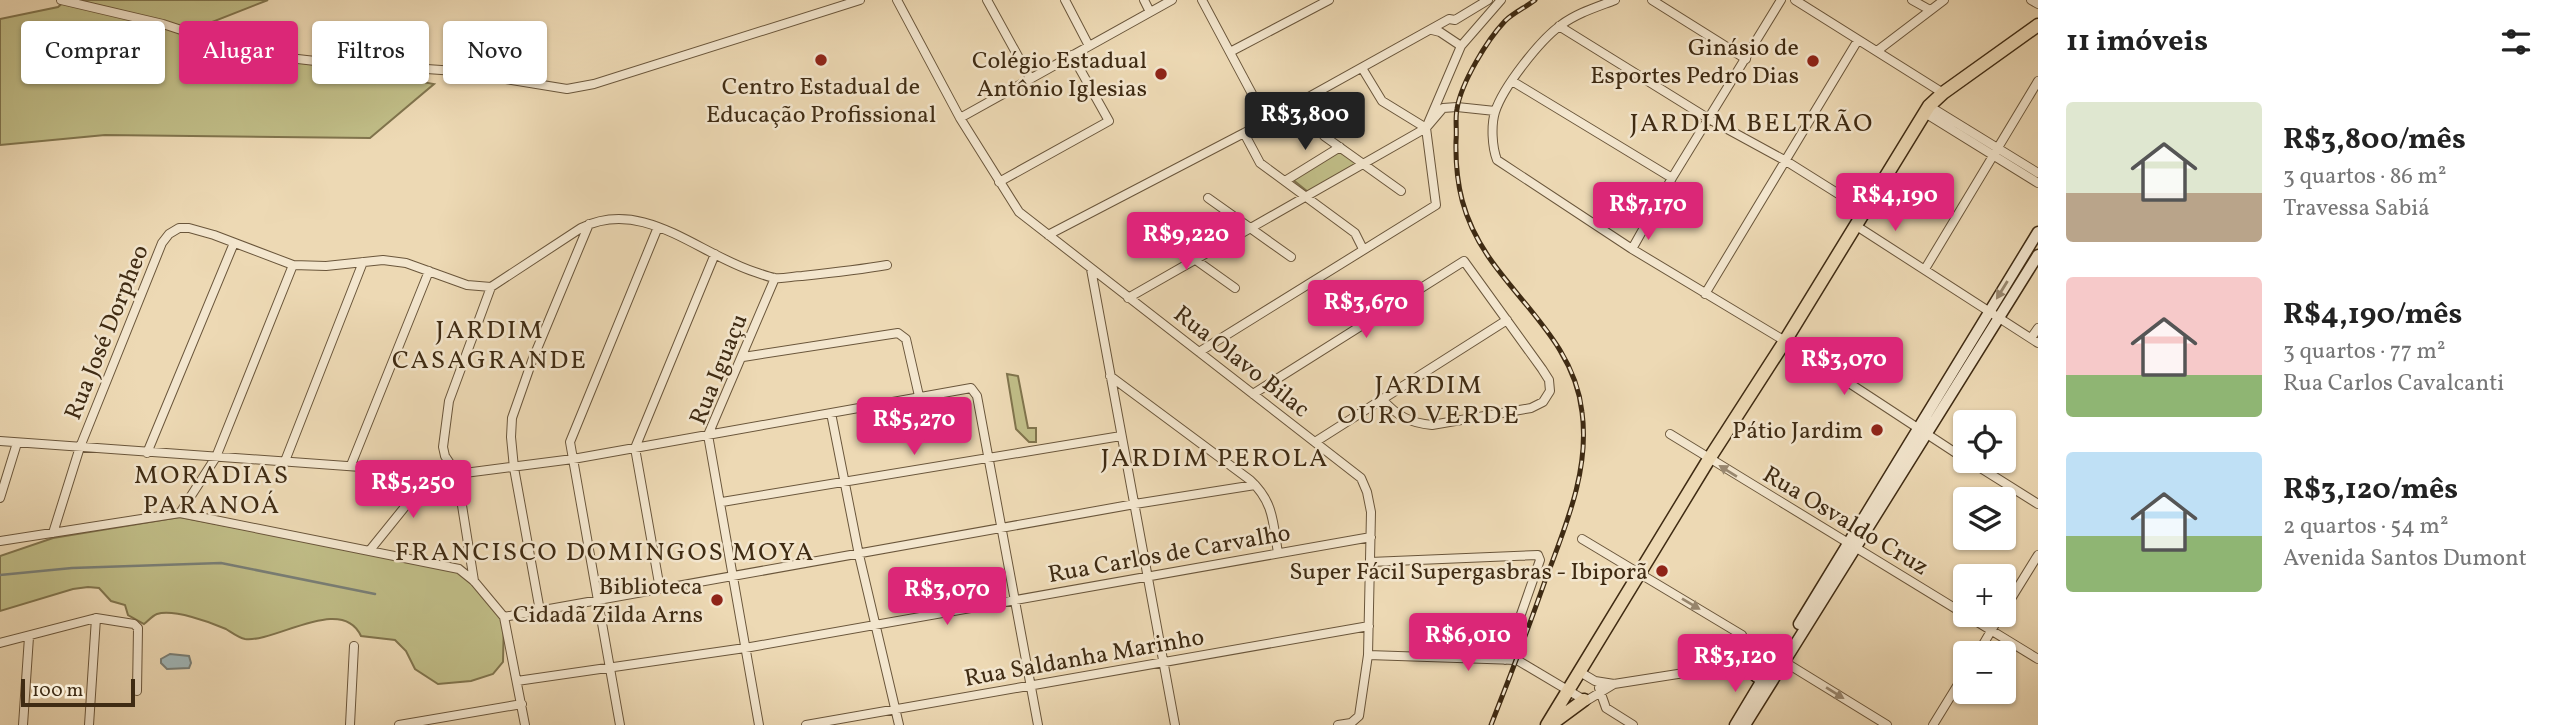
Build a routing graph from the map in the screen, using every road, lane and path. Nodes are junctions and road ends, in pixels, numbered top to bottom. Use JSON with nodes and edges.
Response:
{"nodes":[{"id":1,"x":61,"y":0,"type":"edge"},
{"id":2,"x":860,"y":0,"type":"edge"},
{"id":3,"x":897,"y":0,"type":"edge"},
{"id":4,"x":987,"y":0,"type":"edge"},
{"id":5,"x":1065,"y":0,"type":"edge"},
{"id":6,"x":1144,"y":0,"type":"edge"},
{"id":7,"x":1172,"y":0,"type":"edge"},
{"id":8,"x":1202,"y":0,"type":"edge"},
{"id":9,"x":1329,"y":0,"type":"edge"},
{"id":10,"x":1488,"y":0,"type":"edge"},
{"id":11,"x":1501,"y":0,"type":"edge"},
{"id":12,"x":1615,"y":0,"type":"edge"},
{"id":13,"x":1652,"y":0,"type":"edge"},
{"id":14,"x":1781,"y":0,"type":"edge"},
{"id":15,"x":1795,"y":0,"type":"edge"},
{"id":16,"x":1912,"y":0,"type":"edge"},
{"id":17,"x":1944,"y":0,"type":"edge"},
{"id":18,"x":2031,"y":0,"type":"edge"},
{"id":19,"x":2038,"y":4,"type":"edge"},
{"id":20,"x":1930,"y":10,"type":"junction"},
{"id":21,"x":1150,"y":12,"type":"junction"},
{"id":22,"x":1463,"y":16,"type":"junction"},
{"id":23,"x":1449,"y":19,"type":"junction"},
{"id":24,"x":2038,"y":25,"type":"edge"},
{"id":25,"x":1559,"y":26,"type":"junction"},
{"id":26,"x":1475,"y":28,"type":"junction"},
{"id":27,"x":1432,"y":30,"type":"junction"},
{"id":28,"x":1449,"y":37,"type":"junction"},
{"id":29,"x":1858,"y":40,"type":"junction"},
{"id":30,"x":1089,"y":46,"type":"junction"},
{"id":31,"x":1461,"y":46,"type":"junction"},
{"id":32,"x":1877,"y":51,"type":"junction"},
{"id":33,"x":1230,"y":52,"type":"junction"},
{"id":34,"x":1072,"y":55,"type":"junction"},
{"id":35,"x":1746,"y":59,"type":"junction"},
{"id":36,"x":1362,"y":68,"type":"junction"},
{"id":37,"x":1030,"y":78,"type":"junction"},
{"id":38,"x":1512,"y":81,"type":"junction"},
{"id":39,"x":2038,"y":82,"type":"edge"},
{"id":40,"x":1440,"y":93,"type":"junction"},
{"id":41,"x":1943,"y":93,"type":"junction"},
{"id":42,"x":1443,"y":108,"type":"junction"},
{"id":43,"x":1927,"y":109,"type":"junction"},
{"id":44,"x":1495,"y":111,"type":"junction"},
{"id":45,"x":960,"y":118,"type":"junction"},
{"id":46,"x":1266,"y":120,"type":"junction"},
{"id":47,"x":1709,"y":120,"type":"junction"},
{"id":48,"x":1426,"y":128,"type":"junction"},
{"id":49,"x":1244,"y":132,"type":"junction"},
{"id":50,"x":1324,"y":136,"type":"dead end"},
{"id":51,"x":1340,"y":147,"type":"junction"},
{"id":52,"x":1996,"y":152,"type":"junction"},
{"id":53,"x":1786,"y":161,"type":"junction"},
{"id":54,"x":1363,"y":163,"type":"junction"},
{"id":55,"x":2038,"y":173,"type":"edge"},
{"id":56,"x":1672,"y":178,"type":"junction"},
{"id":57,"x":1285,"y":181,"type":"junction"},
{"id":58,"x":999,"y":182,"type":"junction"},
{"id":59,"x":2038,"y":183,"type":"edge"},
{"id":60,"x":1401,"y":191,"type":"dead end"},
{"id":61,"x":1305,"y":195,"type":"junction"},
{"id":62,"x":1208,"y":198,"type":"dead end"},
{"id":63,"x":1864,"y":210,"type":"junction"},
{"id":64,"x":589,"y":224,"type":"junction"},
{"id":65,"x":1855,"y":225,"type":"junction"},
{"id":66,"x":658,"y":227,"type":"junction"},
{"id":67,"x":1251,"y":228,"type":"junction"},
{"id":68,"x":1155,"y":231,"type":"dead end"},
{"id":69,"x":2038,"y":232,"type":"edge"},
{"id":70,"x":1048,"y":235,"type":"junction"},
{"id":71,"x":234,"y":243,"type":"junction"},
{"id":72,"x":1363,"y":249,"type":"junction"},
{"id":73,"x":1632,"y":249,"type":"junction"},
{"id":74,"x":2027,"y":250,"type":"junction"},
{"id":75,"x":715,"y":254,"type":"junction"},
{"id":76,"x":2038,"y":256,"type":"edge"},
{"id":77,"x":1291,"y":257,"type":"dead end"},
{"id":78,"x":1195,"y":261,"type":"junction"},
{"id":79,"x":363,"y":262,"type":"junction"},
{"id":80,"x":293,"y":265,"type":"junction"},
{"id":81,"x":887,"y":265,"type":"dead end"},
{"id":82,"x":1091,"y":269,"type":"junction"},
{"id":83,"x":1926,"y":269,"type":"junction"},
{"id":84,"x":429,"y":271,"type":"junction"},
{"id":85,"x":775,"y":278,"type":"junction"},
{"id":86,"x":491,"y":287,"type":"junction"},
{"id":87,"x":1235,"y":288,"type":"dead end"},
{"id":88,"x":1705,"y":294,"type":"junction"},
{"id":89,"x":1128,"y":298,"type":"junction"},
{"id":90,"x":1989,"y":310,"type":"junction"},
{"id":91,"x":2001,"y":316,"type":"junction"},
{"id":92,"x":1507,"y":320,"type":"junction"},
{"id":93,"x":2038,"y":328,"type":"edge"},
{"id":94,"x":2035,"y":340,"type":"edge"},
{"id":95,"x":1785,"y":341,"type":"junction"},
{"id":96,"x":1199,"y":352,"type":"junction"},
{"id":97,"x":743,"y":357,"type":"junction"},
{"id":98,"x":1960,"y":370,"type":"junction"},
{"id":99,"x":1110,"y":376,"type":"junction"},
{"id":100,"x":1253,"y":394,"type":"junction"},
{"id":101,"x":919,"y":396,"type":"junction"},
{"id":102,"x":1382,"y":399,"type":"junction"},
{"id":103,"x":831,"y":413,"type":"junction"},
{"id":104,"x":1923,"y":432,"type":"junction"},
{"id":105,"x":1670,"y":434,"type":"dead end"},
{"id":106,"x":709,"y":435,"type":"junction"},
{"id":107,"x":1121,"y":436,"type":"junction"},
{"id":108,"x":0,"y":441,"type":"edge"},
{"id":109,"x":1315,"y":442,"type":"junction"},
{"id":110,"x":17,"y":443,"type":"junction"},
{"id":111,"x":80,"y":447,"type":"junction"},
{"id":112,"x":635,"y":447,"type":"junction"},
{"id":113,"x":1953,"y":450,"type":"edge"},
{"id":114,"x":147,"y":453,"type":"junction"},
{"id":115,"x":216,"y":457,"type":"junction"},
{"id":116,"x":573,"y":459,"type":"junction"},
{"id":117,"x":988,"y":459,"type":"junction"},
{"id":118,"x":1709,"y":459,"type":"junction"},
{"id":119,"x":285,"y":461,"type":"junction"},
{"id":120,"x":351,"y":465,"type":"junction"},
{"id":121,"x":514,"y":468,"type":"junction"},
{"id":122,"x":433,"y":472,"type":"junction"},
{"id":123,"x":1989,"y":473,"type":"edge"},
{"id":124,"x":457,"y":474,"type":"junction"},
{"id":125,"x":845,"y":483,"type":"junction"},
{"id":126,"x":1255,"y":485,"type":"junction"},
{"id":127,"x":0,"y":498,"type":"edge"},
{"id":128,"x":722,"y":502,"type":"junction"},
{"id":129,"x":1135,"y":504,"type":"junction"},
{"id":130,"x":2038,"y":504,"type":"edge"},
{"id":131,"x":180,"y":513,"type":"junction"},
{"id":132,"x":1002,"y":528,"type":"junction"},
{"id":133,"x":53,"y":533,"type":"junction"},
{"id":134,"x":1371,"y":537,"type":"junction"},
{"id":135,"x":1583,"y":539,"type":"dead end"},
{"id":136,"x":0,"y":541,"type":"edge"},
{"id":137,"x":1852,"y":546,"type":"junction"},
{"id":138,"x":370,"y":550,"type":"junction"},
{"id":139,"x":1278,"y":554,"type":"junction"},
{"id":140,"x":859,"y":555,"type":"junction"},
{"id":141,"x":2038,"y":555,"type":"edge"},
{"id":142,"x":1370,"y":562,"type":"junction"},
{"id":143,"x":1640,"y":573,"type":"junction"},
{"id":144,"x":733,"y":575,"type":"junction"},
{"id":145,"x":1148,"y":577,"type":"junction"},
{"id":146,"x":474,"y":581,"type":"junction"},
{"id":147,"x":660,"y":589,"type":"junction"},
{"id":148,"x":2016,"y":591,"type":"edge"},
{"id":149,"x":1016,"y":600,"type":"junction"},
{"id":150,"x":598,"y":601,"type":"junction"},
{"id":151,"x":540,"y":611,"type":"junction"},
{"id":152,"x":505,"y":617,"type":"junction"},
{"id":153,"x":96,"y":618,"type":"junction"},
{"id":154,"x":875,"y":625,"type":"junction"},
{"id":155,"x":1368,"y":626,"type":"junction"},
{"id":156,"x":1994,"y":627,"type":"edge"},
{"id":157,"x":1992,"y":631,"type":"junction"},
{"id":158,"x":29,"y":637,"type":"junction"},
{"id":159,"x":1986,"y":641,"type":"edge"},
{"id":160,"x":0,"y":643,"type":"edge"},
{"id":161,"x":354,"y":646,"type":"dead end"},
{"id":162,"x":746,"y":648,"type":"junction"},
{"id":163,"x":1368,"y":655,"type":"junction"},
{"id":164,"x":1781,"y":657,"type":"junction"},
{"id":165,"x":1749,"y":659,"type":"junction"},
{"id":166,"x":2038,"y":659,"type":"edge"},
{"id":167,"x":1505,"y":660,"type":"junction"},
{"id":168,"x":1163,"y":662,"type":"junction"},
{"id":169,"x":610,"y":668,"type":"junction"},
{"id":170,"x":1580,"y":672,"type":"junction"},
{"id":171,"x":1767,"y":680,"type":"junction"},
{"id":172,"x":517,"y":681,"type":"junction"},
{"id":173,"x":1595,"y":681,"type":"junction"},
{"id":174,"x":1614,"y":684,"type":"junction"},
{"id":175,"x":1031,"y":686,"type":"junction"},
{"id":176,"x":1568,"y":690,"type":"junction"},
{"id":177,"x":137,"y":691,"type":"dead end"},
{"id":178,"x":1599,"y":692,"type":"junction"},
{"id":179,"x":1953,"y":692,"type":"edge"},
{"id":180,"x":1584,"y":700,"type":"junction"},
{"id":181,"x":522,"y":704,"type":"junction"},
{"id":182,"x":896,"y":710,"type":"junction"},
{"id":183,"x":23,"y":725,"type":"edge"},
{"id":184,"x":89,"y":725,"type":"edge"},
{"id":185,"x":350,"y":725,"type":"edge"},
{"id":186,"x":398,"y":725,"type":"edge"},
{"id":187,"x":525,"y":725,"type":"edge"},
{"id":188,"x":620,"y":725,"type":"edge"},
{"id":189,"x":759,"y":725,"type":"edge"},
{"id":190,"x":806,"y":725,"type":"edge"},
{"id":191,"x":899,"y":725,"type":"edge"},
{"id":192,"x":1038,"y":725,"type":"edge"},
{"id":193,"x":1175,"y":725,"type":"edge"},
{"id":194,"x":1338,"y":725,"type":"edge"},
{"id":195,"x":1548,"y":725,"type":"edge"},
{"id":196,"x":1633,"y":725,"type":"edge"},
{"id":197,"x":1735,"y":725,"type":"edge"},
{"id":198,"x":1745,"y":725,"type":"edge"},
{"id":199,"x":1887,"y":725,"type":"edge"},
{"id":200,"x":1933,"y":725,"type":"edge"}],
"edges":[{"from":1,"to":2,"type":"street"},
{"from":3,"to":45,"type":"street","name":"Rua Olavo Bilac"},
{"from":4,"to":37,"type":"street"},
{"from":5,"to":30,"type":"street"},
{"from":6,"to":21,"type":"street"},
{"from":7,"to":21,"type":"street"},
{"from":8,"to":33,"type":"street"},
{"from":9,"to":33,"type":"street"},
{"from":10,"to":22,"type":"street"},
{"from":11,"to":26,"type":"street"},
{"from":12,"to":25,"type":"street"},
{"from":13,"to":35,"type":"street"},
{"from":14,"to":35,"type":"street"},
{"from":15,"to":29,"type":"street"},
{"from":16,"to":20,"type":"street"},
{"from":17,"to":20,"type":"street"},
{"from":18,"to":19,"type":"street"},
{"from":20,"to":32,"type":"street"},
{"from":21,"to":30,"type":"street"},
{"from":22,"to":23,"type":"street"},
{"from":22,"to":26,"type":"street"},
{"from":23,"to":27,"type":"street"},
{"from":23,"to":28,"type":"street"},
{"from":24,"to":41,"type":"main road"},
{"from":25,"to":38,"type":"street"},
{"from":25,"to":47,"type":"street"},
{"from":26,"to":31,"type":"street"},
{"from":27,"to":28,"type":"street"},
{"from":27,"to":36,"type":"street"},
{"from":28,"to":31,"type":"street"},
{"from":29,"to":32,"type":"street"},
{"from":29,"to":53,"type":"street"},
{"from":30,"to":34,"type":"street"},
{"from":31,"to":40,"type":"street"},
{"from":32,"to":41,"type":"street"},
{"from":33,"to":46,"type":"street"},
{"from":34,"to":37,"type":"street"},
{"from":34,"to":58,"type":"street"},
{"from":35,"to":47,"type":"street"},
{"from":36,"to":46,"type":"street"},
{"from":36,"to":48,"type":"street"},
{"from":37,"to":45,"type":"street"},
{"from":38,"to":44,"type":"street"},
{"from":38,"to":56,"type":"street"},
{"from":39,"to":52,"type":"street"},
{"from":40,"to":42,"type":"street"},
{"from":40,"to":48,"type":"street"},
{"from":41,"to":43,"type":"main road"},
{"from":42,"to":44,"type":"street"},
{"from":42,"to":48,"type":"street"},
{"from":43,"to":52,"type":"street"},
{"from":43,"to":63,"type":"main road"},
{"from":44,"to":73,"type":"street"},
{"from":45,"to":58,"type":"street","name":"Rua Olavo Bilac"},
{"from":46,"to":49,"type":"street"},
{"from":47,"to":53,"type":"street"},
{"from":47,"to":56,"type":"street"},
{"from":48,"to":54,"type":"street"},
{"from":48,"to":72,"type":"street"},
{"from":49,"to":57,"type":"street"},
{"from":49,"to":70,"type":"street"},
{"from":50,"to":51,"type":"street"},
{"from":51,"to":54,"type":"street"},
{"from":51,"to":57,"type":"street"},
{"from":52,"to":55,"type":"street"},
{"from":52,"to":59,"type":"street"},
{"from":52,"to":83,"type":"street"},
{"from":53,"to":63,"type":"street"},
{"from":53,"to":88,"type":"street"},
{"from":54,"to":60,"type":"street"},
{"from":54,"to":61,"type":"street"},
{"from":56,"to":73,"type":"street"},
{"from":57,"to":61,"type":"street"},
{"from":58,"to":70,"type":"street","name":"Rua Olavo Bilac"},
{"from":61,"to":67,"type":"street"},
{"from":61,"to":72,"type":"street"},
{"from":62,"to":67,"type":"street"},
{"from":63,"to":65,"type":"main road"},
{"from":64,"to":66,"type":"street"},
{"from":64,"to":86,"type":"street"},
{"from":64,"to":121,"type":"street"},
{"from":65,"to":83,"type":"street"},
{"from":65,"to":95,"type":"main road"},
{"from":66,"to":75,"type":"street"},
{"from":66,"to":116,"type":"street"},
{"from":67,"to":77,"type":"street"},
{"from":67,"to":78,"type":"street"},
{"from":68,"to":78,"type":"street"},
{"from":69,"to":74,"type":"main road"},
{"from":70,"to":82,"type":"street","name":"Rua Olavo Bilac"},
{"from":71,"to":80,"type":"street","name":"Rua José Dorpheo"},
{"from":71,"to":111,"type":"street","name":"Rua José Dorpheo"},
{"from":71,"to":114,"type":"street"},
{"from":72,"to":96,"type":"street"},
{"from":73,"to":88,"type":"street"},
{"from":74,"to":76,"type":"street"},
{"from":74,"to":90,"type":"main road","one_way":true},
{"from":75,"to":85,"type":"street"},
{"from":75,"to":112,"type":"street"},
{"from":76,"to":91,"type":"main road"},
{"from":78,"to":87,"type":"street"},
{"from":78,"to":89,"type":"street"},
{"from":79,"to":80,"type":"street","name":"Rua José Dorpheo"},
{"from":79,"to":84,"type":"street","name":"Rua José Dorpheo"},
{"from":79,"to":119,"type":"street"},
{"from":80,"to":115,"type":"street"},
{"from":81,"to":85,"type":"street"},
{"from":82,"to":89,"type":"street","name":"Rua Olavo Bilac"},
{"from":82,"to":99,"type":"street"},
{"from":83,"to":90,"type":"street"},
{"from":84,"to":86,"type":"street","name":"Rua José Dorpheo"},
{"from":84,"to":120,"type":"street"},
{"from":85,"to":97,"type":"street","name":"Rua Iguaçu"},
{"from":86,"to":124,"type":"street"},
{"from":88,"to":95,"type":"street"},
{"from":89,"to":96,"type":"street","name":"Rua Olavo Bilac"},
{"from":90,"to":91,"type":"street"},
{"from":90,"to":98,"type":"main road"},
{"from":91,"to":94,"type":"street"},
{"from":91,"to":98,"type":"main road"},
{"from":92,"to":100,"type":"street"},
{"from":92,"to":102,"type":"street"},
{"from":92,"to":102,"type":"street"},
{"from":93,"to":94,"type":"street"},
{"from":95,"to":104,"type":"street"},
{"from":95,"to":118,"type":"main road"},
{"from":96,"to":100,"type":"street","name":"Rua Olavo Bilac"},
{"from":97,"to":101,"type":"street"},
{"from":97,"to":106,"type":"street","name":"Rua Iguaçu"},
{"from":98,"to":104,"type":"main road"},
{"from":99,"to":107,"type":"street"},
{"from":99,"to":126,"type":"street"},
{"from":100,"to":109,"type":"street","name":"Rua Olavo Bilac"},
{"from":101,"to":103,"type":"street"},
{"from":101,"to":117,"type":"street"},
{"from":102,"to":109,"type":"street"},
{"from":103,"to":106,"type":"street"},
{"from":103,"to":125,"type":"street"},
{"from":104,"to":113,"type":"street"},
{"from":104,"to":137,"type":"main road"},
{"from":105,"to":118,"type":"street","name":"Rua Osvaldo Cruz"},
{"from":106,"to":112,"type":"street"},
{"from":106,"to":128,"type":"street","name":"Rua Iguaçu"},
{"from":107,"to":117,"type":"street"},
{"from":107,"to":129,"type":"street"},
{"from":108,"to":110,"type":"street"},
{"from":109,"to":134,"type":"street","name":"Rua Olavo Bilac"},
{"from":110,"to":111,"type":"street"},
{"from":110,"to":127,"type":"street"},
{"from":111,"to":114,"type":"street"},
{"from":111,"to":133,"type":"street","name":"Rua José Dorpheo"},
{"from":112,"to":116,"type":"street"},
{"from":112,"to":147,"type":"street"},
{"from":114,"to":115,"type":"street"},
{"from":115,"to":119,"type":"street"},
{"from":115,"to":131,"type":"street"},
{"from":116,"to":121,"type":"street"},
{"from":116,"to":150,"type":"street"},
{"from":117,"to":125,"type":"street"},
{"from":117,"to":132,"type":"street"},
{"from":137,"to":118,"type":"street","name":"Rua Osvaldo Cruz","one_way":true},
{"from":118,"to":143,"type":"main road"},
{"from":119,"to":120,"type":"street"},
{"from":120,"to":122,"type":"street"},
{"from":121,"to":124,"type":"street"},
{"from":121,"to":151,"type":"street"},
{"from":122,"to":124,"type":"street"},
{"from":122,"to":138,"type":"street"},
{"from":123,"to":130,"type":"street"},
{"from":124,"to":146,"type":"street"},
{"from":125,"to":128,"type":"street"},
{"from":125,"to":140,"type":"street"},
{"from":126,"to":129,"type":"street"},
{"from":126,"to":139,"type":"street"},
{"from":128,"to":144,"type":"street","name":"Rua Iguaçu"},
{"from":129,"to":132,"type":"street"},
{"from":129,"to":145,"type":"street"},
{"from":131,"to":133,"type":"street"},
{"from":131,"to":138,"type":"street"},
{"from":132,"to":140,"type":"street"},
{"from":132,"to":149,"type":"street"},
{"from":133,"to":136,"type":"street"},
{"from":134,"to":139,"type":"street","name":"Rua Carlos de Carvalho"},
{"from":134,"to":142,"type":"street","name":"Rua Olavo Bilac"},
{"from":135,"to":143,"type":"street"},
{"from":137,"to":157,"type":"street","name":"Rua Osvaldo Cruz"},
{"from":137,"to":164,"type":"main road"},
{"from":138,"to":146,"type":"street"},
{"from":139,"to":145,"type":"street","name":"Rua Carlos de Carvalho"},
{"from":140,"to":144,"type":"street"},
{"from":140,"to":154,"type":"street"},
{"from":141,"to":148,"type":"street"},
{"from":142,"to":155,"type":"street","name":"Rua Olavo Bilac"},
{"from":142,"to":167,"type":"street"},
{"from":143,"to":165,"type":"street","one_way":true},
{"from":143,"to":170,"type":"main road"},
{"from":144,"to":147,"type":"street"},
{"from":144,"to":162,"type":"street","name":"Rua Iguaçu"},
{"from":145,"to":149,"type":"street","name":"Rua Carlos de Carvalho"},
{"from":145,"to":168,"type":"street"},
{"from":146,"to":152,"type":"street"},
{"from":147,"to":150,"type":"street"},
{"from":149,"to":154,"type":"street","name":"Rua Carlos de Carvalho"},
{"from":149,"to":175,"type":"street"},
{"from":150,"to":151,"type":"street"},
{"from":150,"to":169,"type":"street"},
{"from":151,"to":152,"type":"street"},
{"from":152,"to":172,"type":"street"},
{"from":153,"to":158,"type":"street"},
{"from":153,"to":177,"type":"street"},
{"from":153,"to":184,"type":"street"},
{"from":154,"to":162,"type":"street","name":"Rua Carlos de Carvalho"},
{"from":154,"to":182,"type":"street"},
{"from":155,"to":163,"type":"street","name":"Rua Olavo Bilac"},
{"from":155,"to":168,"type":"street","name":"Rua Saldanha Marinho"},
{"from":156,"to":157,"type":"street"},
{"from":157,"to":159,"type":"street"},
{"from":157,"to":166,"type":"street","name":"Rua Osvaldo Cruz"},
{"from":158,"to":160,"type":"street"},
{"from":158,"to":183,"type":"street"},
{"from":161,"to":185,"type":"street"},
{"from":162,"to":169,"type":"street","name":"Rua Carlos de Carvalho"},
{"from":162,"to":189,"type":"street","name":"Rua Iguaçu"},
{"from":163,"to":167,"type":"street"},
{"from":163,"to":194,"type":"street","name":"Rua Olavo Bilac"},
{"from":164,"to":165,"type":"main road"},
{"from":164,"to":171,"type":"main road"},
{"from":164,"to":199,"type":"street","one_way":true},
{"from":165,"to":171,"type":"main road"},
{"from":165,"to":174,"type":"street"},
{"from":167,"to":176,"type":"street"},
{"from":168,"to":175,"type":"street","name":"Rua Saldanha Marinho"},
{"from":168,"to":193,"type":"street"},
{"from":169,"to":172,"type":"street","name":"Rua Carlos de Carvalho"},
{"from":169,"to":188,"type":"street"},
{"from":170,"to":173,"type":"street"},
{"from":170,"to":176,"type":"main road"},
{"from":171,"to":197,"type":"main road"},
{"from":171,"to":198,"type":"main road"},
{"from":172,"to":181,"type":"street"},
{"from":173,"to":174,"type":"street"},
{"from":173,"to":178,"type":"street"},
{"from":174,"to":178,"type":"street"},
{"from":175,"to":182,"type":"street","name":"Rua Saldanha Marinho"},
{"from":175,"to":192,"type":"street"},
{"from":176,"to":180,"type":"street"},
{"from":176,"to":195,"type":"main road"},
{"from":178,"to":180,"type":"street"},
{"from":178,"to":196,"type":"street"},
{"from":179,"to":200,"type":"street"},
{"from":180,"to":195,"type":"main road"},
{"from":181,"to":186,"type":"street"},
{"from":181,"to":187,"type":"street"},
{"from":182,"to":190,"type":"street","name":"Rua Saldanha Marinho"},
{"from":182,"to":191,"type":"street"}]}
